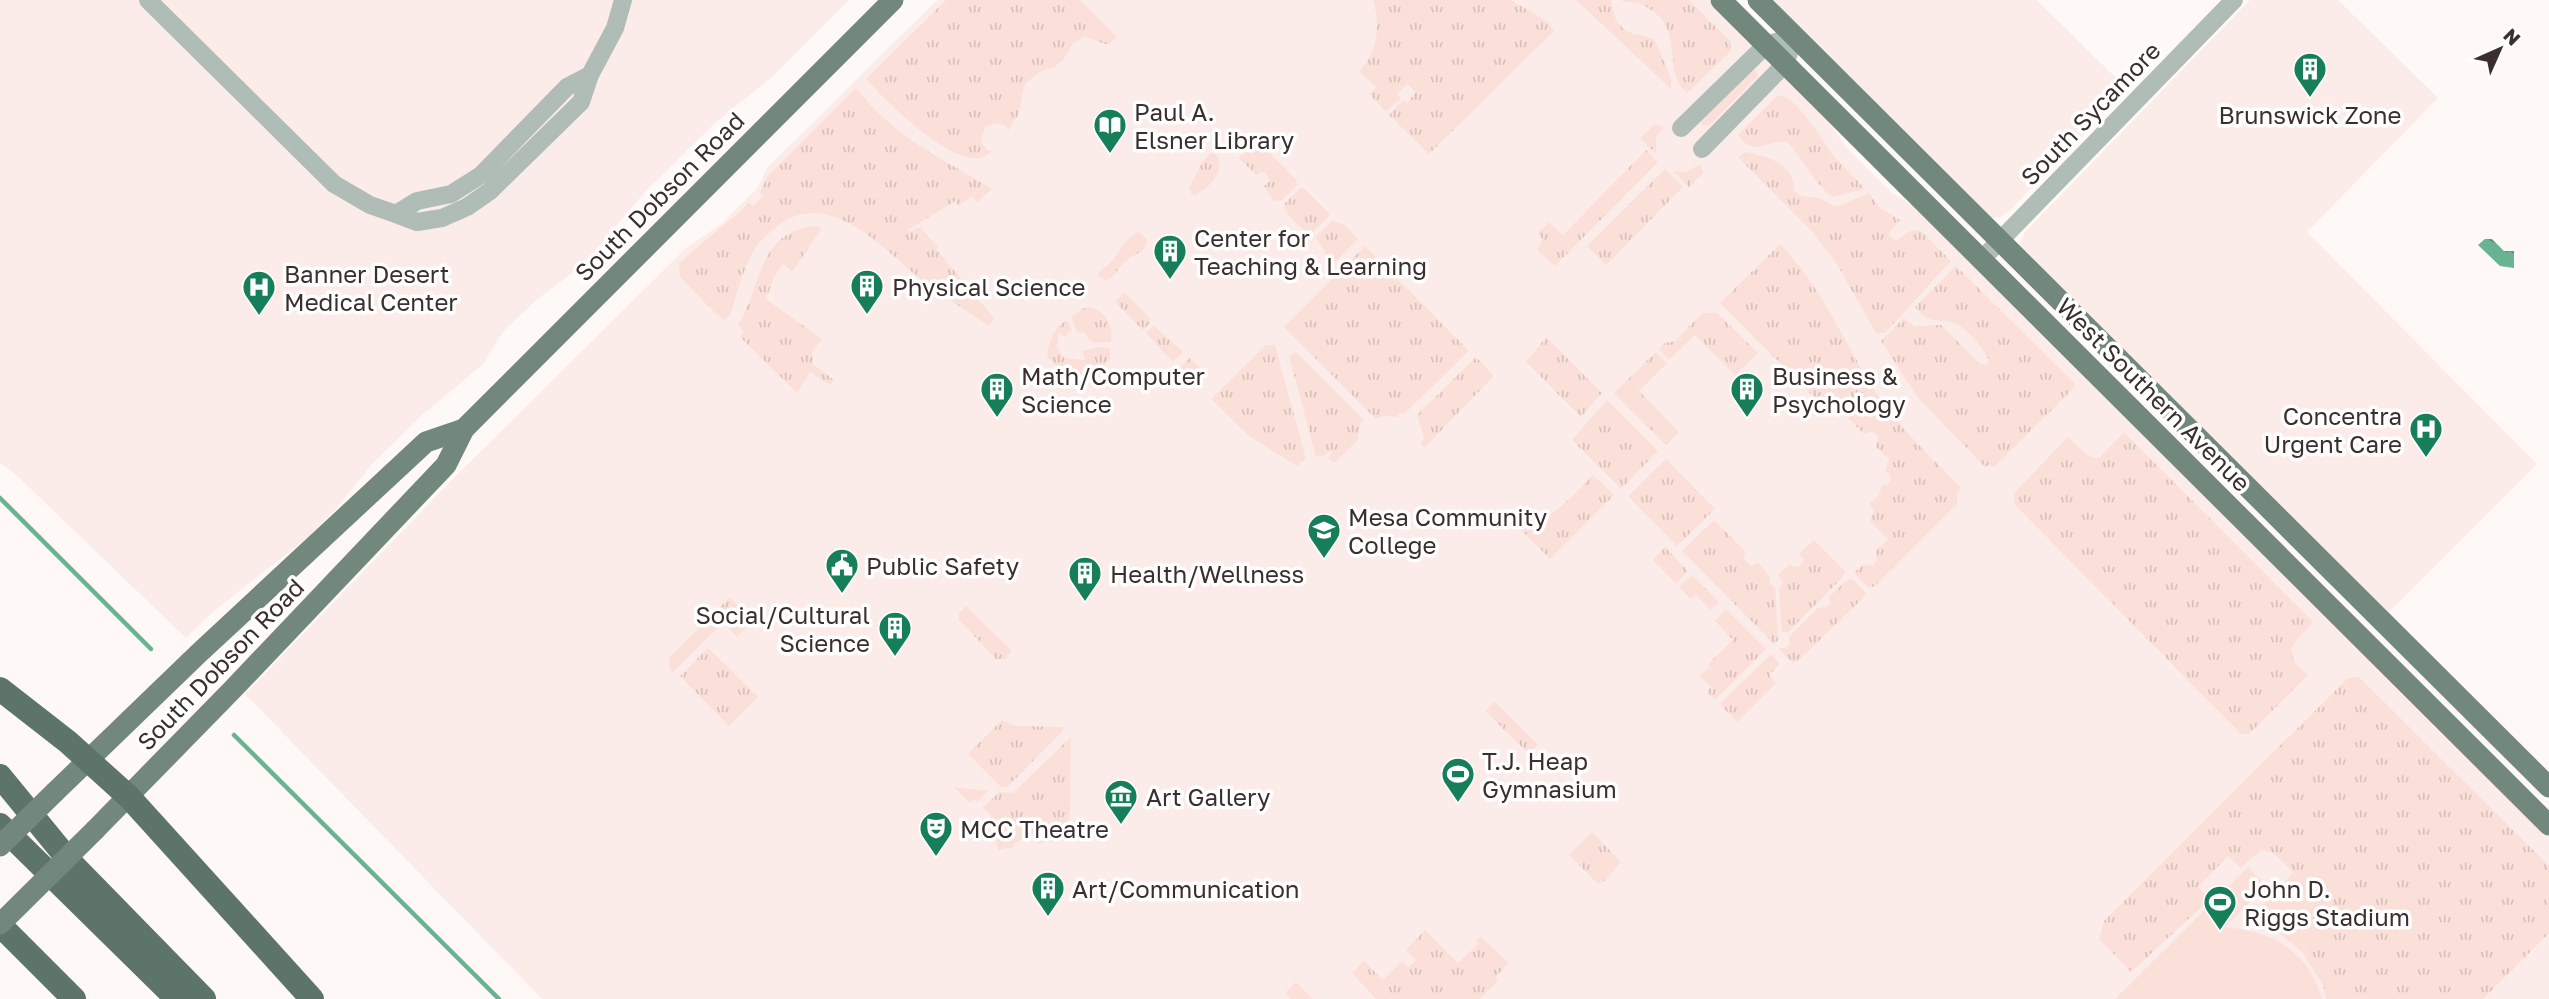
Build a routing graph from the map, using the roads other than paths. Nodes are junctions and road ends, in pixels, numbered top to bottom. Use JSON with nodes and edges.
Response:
{"nodes":[{"id":1,"x":148,"y":0,"type":"edge"},
{"id":2,"x":623,"y":0,"type":"edge"},
{"id":3,"x":893,"y":0,"type":"edge"},
{"id":4,"x":1721,"y":0,"type":"edge"},
{"id":5,"x":1758,"y":0,"type":"edge"},
{"id":6,"x":2234,"y":0,"type":"edge"},
{"id":7,"x":1795,"y":36,"type":"junction"},
{"id":8,"x":1766,"y":45,"type":"junction"},
{"id":9,"x":1786,"y":64,"type":"junction"},
{"id":10,"x":1681,"y":128,"type":"dead end"},
{"id":11,"x":1702,"y":149,"type":"dead end"},
{"id":12,"x":1999,"y":242,"type":"junction"},
{"id":13,"x":1982,"y":259,"type":"junction"},
{"id":14,"x":464,"y":429,"type":"junction"},
{"id":15,"x":0,"y":689,"type":"edge"},
{"id":16,"x":88,"y":759,"type":"junction"},
{"id":17,"x":0,"y":776,"type":"edge"},
{"id":18,"x":2549,"y":787,"type":"edge"},
{"id":19,"x":129,"y":797,"type":"junction"},
{"id":20,"x":0,"y":825,"type":"edge"},
{"id":21,"x":2549,"y":825,"type":"edge"},
{"id":22,"x":0,"y":846,"type":"edge"},
{"id":23,"x":0,"y":925,"type":"edge"},
{"id":24,"x":74,"y":999,"type":"edge"},
{"id":25,"x":177,"y":999,"type":"edge"},
{"id":26,"x":204,"y":999,"type":"edge"},
{"id":27,"x":312,"y":999,"type":"edge"}],
"edges":[{"from":1,"to":2,"type":"street"},
{"from":3,"to":14,"type":"main road","name":"South Dobson Road"},
{"from":4,"to":8,"type":"main road","name":"West Southern Avenue"},
{"from":5,"to":7,"type":"main road","name":"West Southern Avenue"},
{"from":6,"to":12,"type":"street","name":"South Sycamore"},
{"from":7,"to":8,"type":"street"},
{"from":7,"to":9,"type":"street"},
{"from":7,"to":12,"type":"main road","name":"West Southern Avenue"},
{"from":8,"to":9,"type":"main road","name":"West Southern Avenue"},
{"from":8,"to":10,"type":"street"},
{"from":9,"to":11,"type":"street"},
{"from":9,"to":13,"type":"main road","name":"West Southern Avenue"},
{"from":12,"to":13,"type":"street","name":"South Sycamore"},
{"from":12,"to":18,"type":"main road","name":"West Southern Avenue"},
{"from":13,"to":21,"type":"main road","name":"West Southern Avenue"},
{"from":14,"to":16,"type":"main road","name":"South Dobson Road"},
{"from":14,"to":19,"type":"main road","name":"South Dobson Road"},
{"from":15,"to":16,"type":"highway"},
{"from":16,"to":19,"type":"highway"},
{"from":16,"to":22,"type":"main road","name":"South Dobson Road","bridge":true},
{"from":17,"to":26,"type":"highway"},
{"from":19,"to":23,"type":"main road","name":"South Dobson Road","bridge":true},
{"from":19,"to":27,"type":"highway"},
{"from":20,"to":25,"type":"highway"},
{"from":23,"to":24,"type":"highway"}]}
